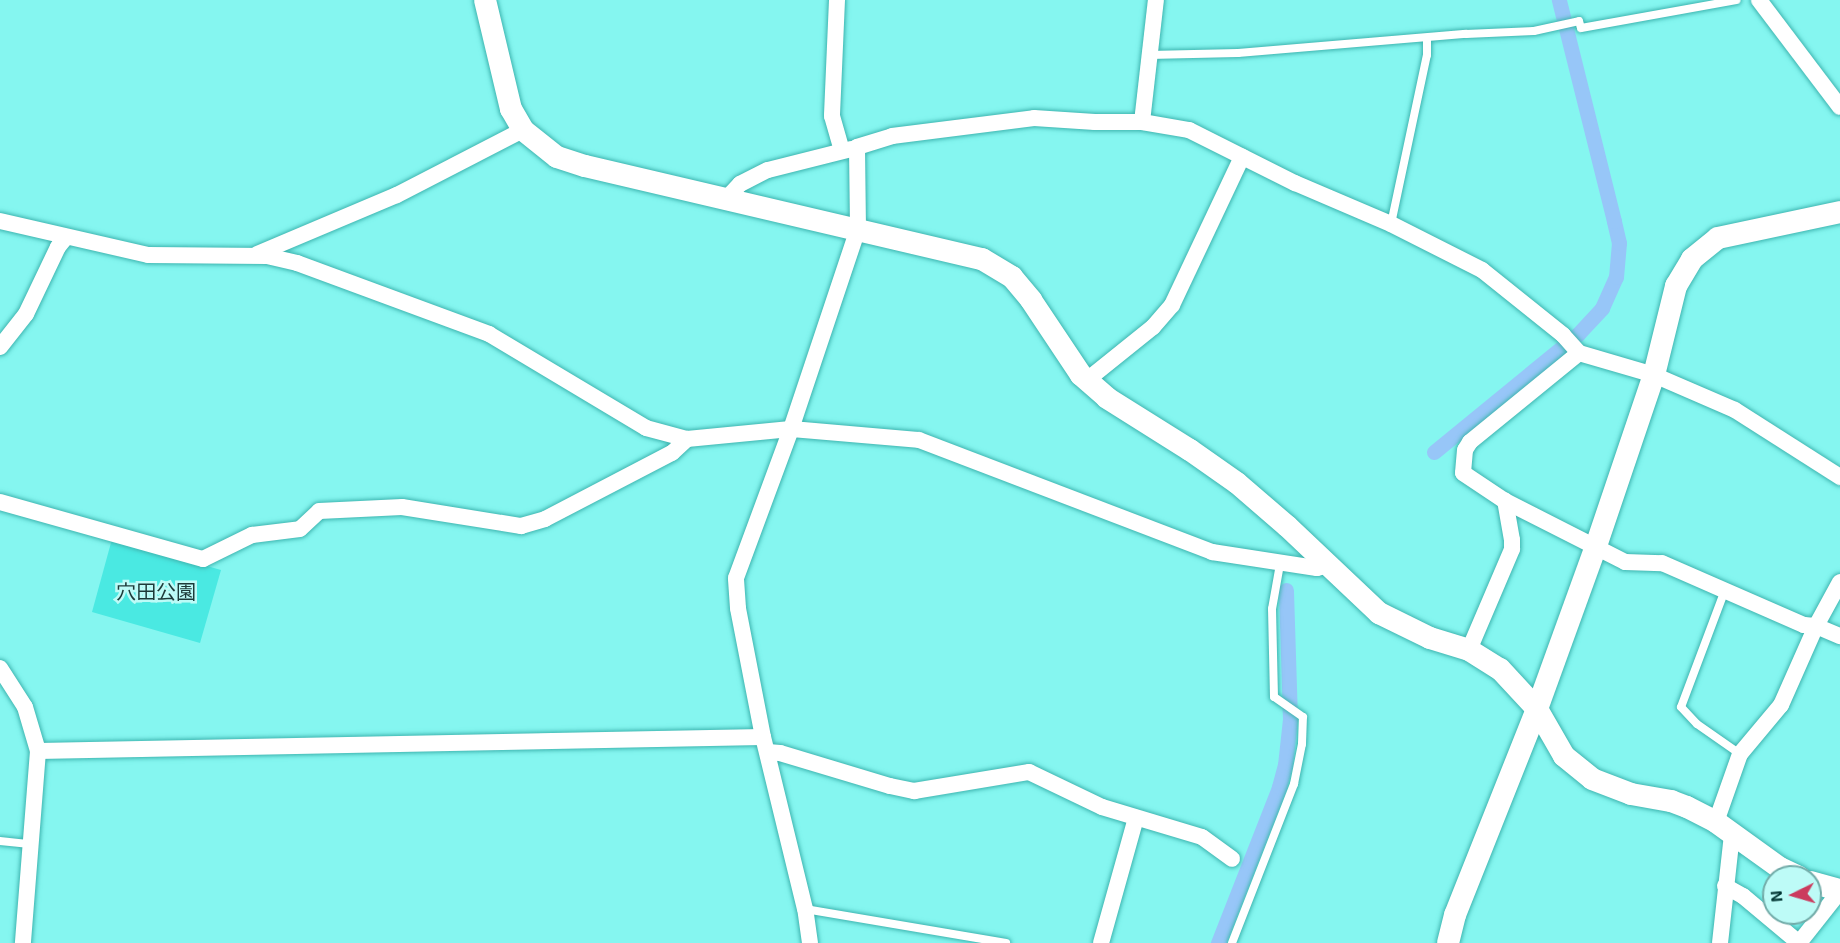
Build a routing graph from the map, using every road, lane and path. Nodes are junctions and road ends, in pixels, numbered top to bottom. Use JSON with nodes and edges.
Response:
{"nodes":[{"id":1,"x":485,"y":0,"type":"edge"},
{"id":2,"x":837,"y":0,"type":"edge"},
{"id":3,"x":1156,"y":0,"type":"edge"},
{"id":4,"x":1737,"y":0,"type":"edge"},
{"id":5,"x":1759,"y":0,"type":"edge"},
{"id":6,"x":1427,"y":38,"type":"junction"},
{"id":7,"x":1149,"y":55,"type":"junction"},
{"id":8,"x":1840,"y":107,"type":"edge"},
{"id":9,"x":1142,"y":122,"type":"junction"},
{"id":10,"x":523,"y":130,"type":"junction"},
{"id":11,"x":850,"y":149,"type":"junction"},
{"id":12,"x":1242,"y":157,"type":"junction"},
{"id":13,"x":726,"y":199,"type":"junction"},
{"id":14,"x":1840,"y":212,"type":"edge"},
{"id":15,"x":0,"y":221,"type":"edge"},
{"id":16,"x":1390,"y":224,"type":"junction"},
{"id":17,"x":858,"y":230,"type":"junction"},
{"id":18,"x":66,"y":237,"type":"junction"},
{"id":19,"x":252,"y":256,"type":"junction"},
{"id":20,"x":0,"y":347,"type":"edge"},
{"id":21,"x":1577,"y":351,"type":"junction"},
{"id":22,"x":1654,"y":375,"type":"junction"},
{"id":23,"x":1087,"y":381,"type":"junction"},
{"id":24,"x":791,"y":429,"type":"junction"},
{"id":25,"x":687,"y":439,"type":"junction"},
{"id":26,"x":1840,"y":477,"type":"edge"},
{"id":27,"x":1505,"y":501,"type":"junction"},
{"id":28,"x":0,"y":502,"type":"edge"},
{"id":29,"x":1596,"y":546,"type":"junction"},
{"id":30,"x":1280,"y":564,"type":"junction"},
{"id":31,"x":1328,"y":565,"type":"junction"},
{"id":32,"x":1840,"y":582,"type":"edge"},
{"id":33,"x":1726,"y":590,"type":"junction"},
{"id":34,"x":1816,"y":626,"type":"junction"},
{"id":35,"x":1840,"y":636,"type":"edge"},
{"id":36,"x":1469,"y":650,"type":"junction"},
{"id":37,"x":0,"y":668,"type":"edge"},
{"id":38,"x":1537,"y":709,"type":"junction"},
{"id":39,"x":765,"y":744,"type":"junction"},
{"id":40,"x":38,"y":751,"type":"junction"},
{"id":41,"x":1740,"y":754,"type":"junction"},
{"id":42,"x":1136,"y":818,"type":"junction"},
{"id":43,"x":1724,"y":828,"type":"junction"},
{"id":44,"x":0,"y":841,"type":"edge"},
{"id":45,"x":30,"y":844,"type":"junction"},
{"id":46,"x":1232,"y":859,"type":"dead end"},
{"id":47,"x":1776,"y":865,"type":"edge"},
{"id":48,"x":1725,"y":886,"type":"junction"},
{"id":49,"x":1822,"y":886,"type":"edge"},
{"id":50,"x":1840,"y":891,"type":"edge"},
{"id":51,"x":805,"y":909,"type":"junction"},
{"id":52,"x":30,"y":942,"type":"edge"},
{"id":53,"x":810,"y":943,"type":"edge"},
{"id":54,"x":1006,"y":943,"type":"edge"},
{"id":55,"x":1101,"y":943,"type":"edge"},
{"id":56,"x":1232,"y":943,"type":"edge"},
{"id":57,"x":1448,"y":943,"type":"edge"},
{"id":58,"x":1720,"y":943,"type":"edge"},
{"id":59,"x":1799,"y":943,"type":"edge"}],
"edges":[{"from":1,"to":10,"type":"street"},
{"from":2,"to":11,"type":"street"},
{"from":3,"to":7,"type":"street"},
{"from":4,"to":6,"type":"lane"},
{"from":5,"to":8,"type":"street"},
{"from":6,"to":7,"type":"lane"},
{"from":6,"to":16,"type":"lane"},
{"from":7,"to":9,"type":"street"},
{"from":9,"to":11,"type":"street"},
{"from":9,"to":12,"type":"street"},
{"from":10,"to":13,"type":"street"},
{"from":10,"to":19,"type":"street"},
{"from":11,"to":13,"type":"street"},
{"from":11,"to":17,"type":"street"},
{"from":12,"to":16,"type":"street"},
{"from":12,"to":23,"type":"street"},
{"from":13,"to":17,"type":"street"},
{"from":14,"to":22,"type":"street"},
{"from":15,"to":18,"type":"street"},
{"from":16,"to":21,"type":"street"},
{"from":17,"to":23,"type":"street"},
{"from":17,"to":24,"type":"street"},
{"from":18,"to":19,"type":"street"},
{"from":18,"to":20,"type":"street"},
{"from":19,"to":25,"type":"street"},
{"from":21,"to":22,"type":"street"},
{"from":21,"to":27,"type":"street"},
{"from":22,"to":26,"type":"street"},
{"from":22,"to":29,"type":"street"},
{"from":23,"to":31,"type":"street"},
{"from":24,"to":25,"type":"street"},
{"from":24,"to":30,"type":"street"},
{"from":24,"to":39,"type":"street"},
{"from":25,"to":28,"type":"street"},
{"from":27,"to":29,"type":"street"},
{"from":27,"to":36,"type":"street"},
{"from":29,"to":33,"type":"street"},
{"from":29,"to":38,"type":"street"},
{"from":30,"to":31,"type":"street"},
{"from":30,"to":56,"type":"lane"},
{"from":31,"to":36,"type":"street"},
{"from":32,"to":34,"type":"street"},
{"from":33,"to":34,"type":"street"},
{"from":33,"to":41,"type":"lane"},
{"from":34,"to":35,"type":"street"},
{"from":34,"to":41,"type":"street"},
{"from":36,"to":38,"type":"street"},
{"from":37,"to":40,"type":"street"},
{"from":38,"to":43,"type":"street"},
{"from":38,"to":57,"type":"street"},
{"from":39,"to":40,"type":"street"},
{"from":39,"to":42,"type":"street"},
{"from":39,"to":51,"type":"street"},
{"from":40,"to":45,"type":"street"},
{"from":41,"to":43,"type":"street"},
{"from":42,"to":46,"type":"street"},
{"from":42,"to":55,"type":"street"},
{"from":43,"to":47,"type":"street"},
{"from":43,"to":48,"type":"street"},
{"from":44,"to":45,"type":"lane"},
{"from":45,"to":52,"type":"street"},
{"from":48,"to":58,"type":"street"},
{"from":48,"to":59,"type":"street"},
{"from":49,"to":50,"type":"street"},
{"from":50,"to":59,"type":"street"},
{"from":51,"to":53,"type":"street"},
{"from":51,"to":54,"type":"lane"}]}
